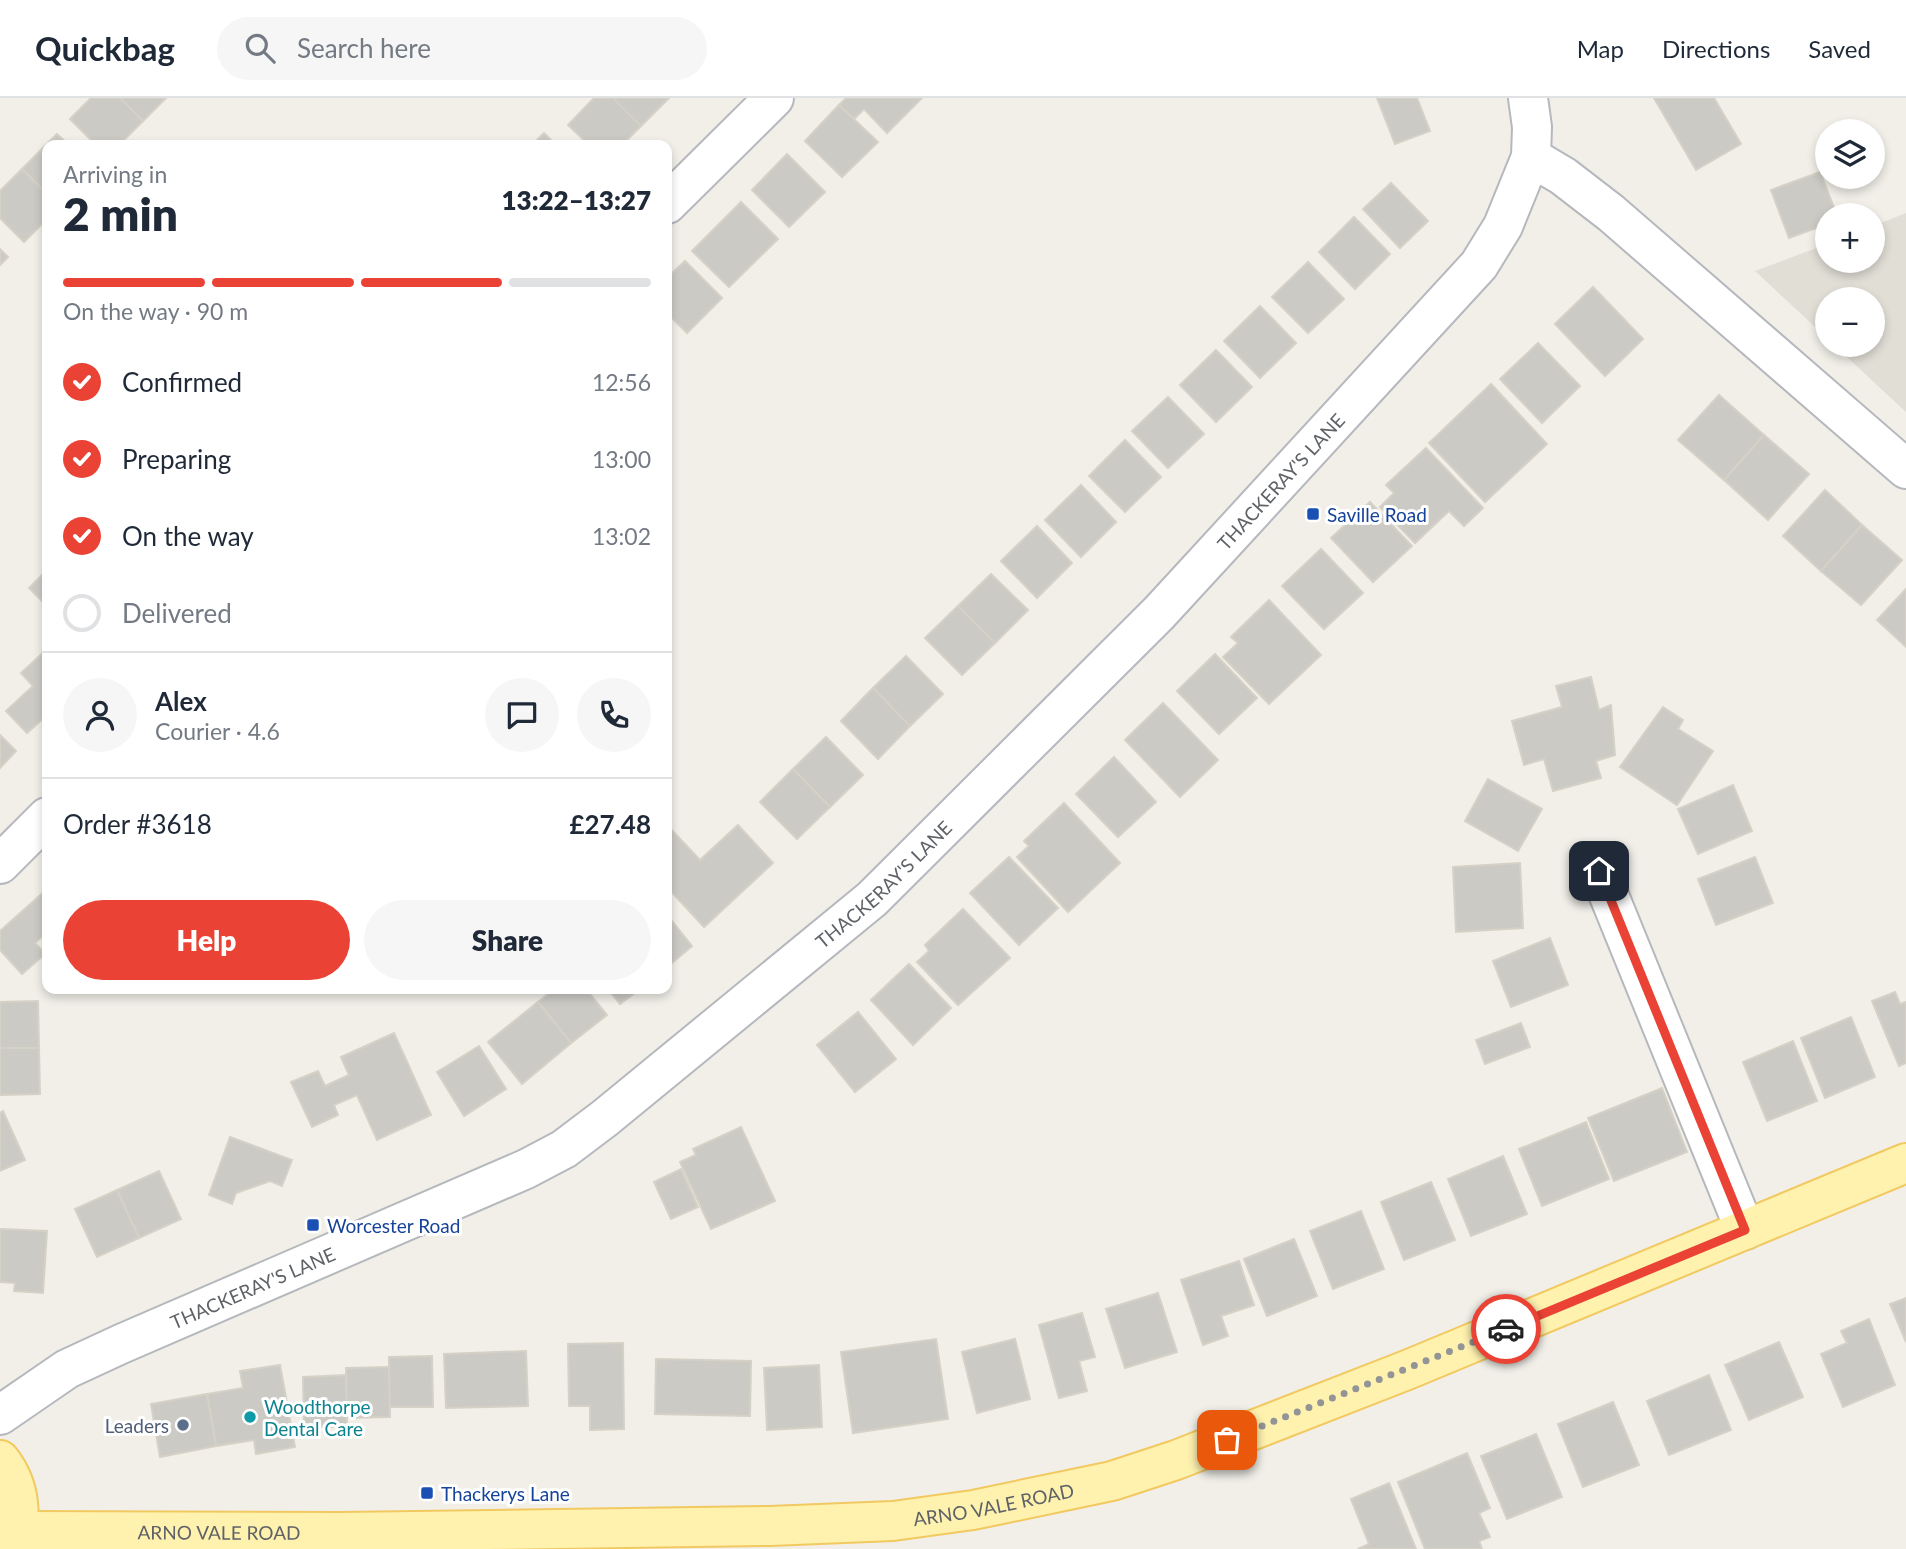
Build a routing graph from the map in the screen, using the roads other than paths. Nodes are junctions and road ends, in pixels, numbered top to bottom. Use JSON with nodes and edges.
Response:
{"nodes":[{"id":1,"x":774,"y":98,"type":"edge"},
{"id":2,"x":1528,"y":98,"type":"edge"},
{"id":3,"x":1531,"y":157,"type":"junction"},
{"id":4,"x":672,"y":199,"type":"edge"},
{"id":5,"x":1906,"y":469,"type":"edge"},
{"id":6,"x":42,"y":822,"type":"edge"},
{"id":7,"x":0,"y":864,"type":"edge"},
{"id":8,"x":1599,"y":871,"type":"dead end"},
{"id":9,"x":1906,"y":1163,"type":"edge"},
{"id":10,"x":1745,"y":1230,"type":"junction"},
{"id":11,"x":0,"y":1415,"type":"edge"},
{"id":12,"x":0,"y":1460,"type":"edge"},
{"id":13,"x":771,"y":1537,"type":"edge"},
{"id":14,"x":15,"y":1540,"type":"edge"}],
"edges":[{"from":1,"to":4,"type":"street"},
{"from":2,"to":3,"type":"street","name":"THACKERAY'S LANE"},
{"from":3,"to":5,"type":"street"},
{"from":3,"to":11,"type":"street","name":"THACKERAY'S LANE"},
{"from":6,"to":7,"type":"street"},
{"from":8,"to":10,"type":"street"},
{"from":9,"to":10,"type":"main road","name":"ARNO VALE ROAD"},
{"from":10,"to":13,"type":"main road","name":"ARNO VALE ROAD"},
{"from":12,"to":14,"type":"main road"},
{"from":13,"to":14,"type":"main road","name":"ARNO VALE ROAD"}]}
